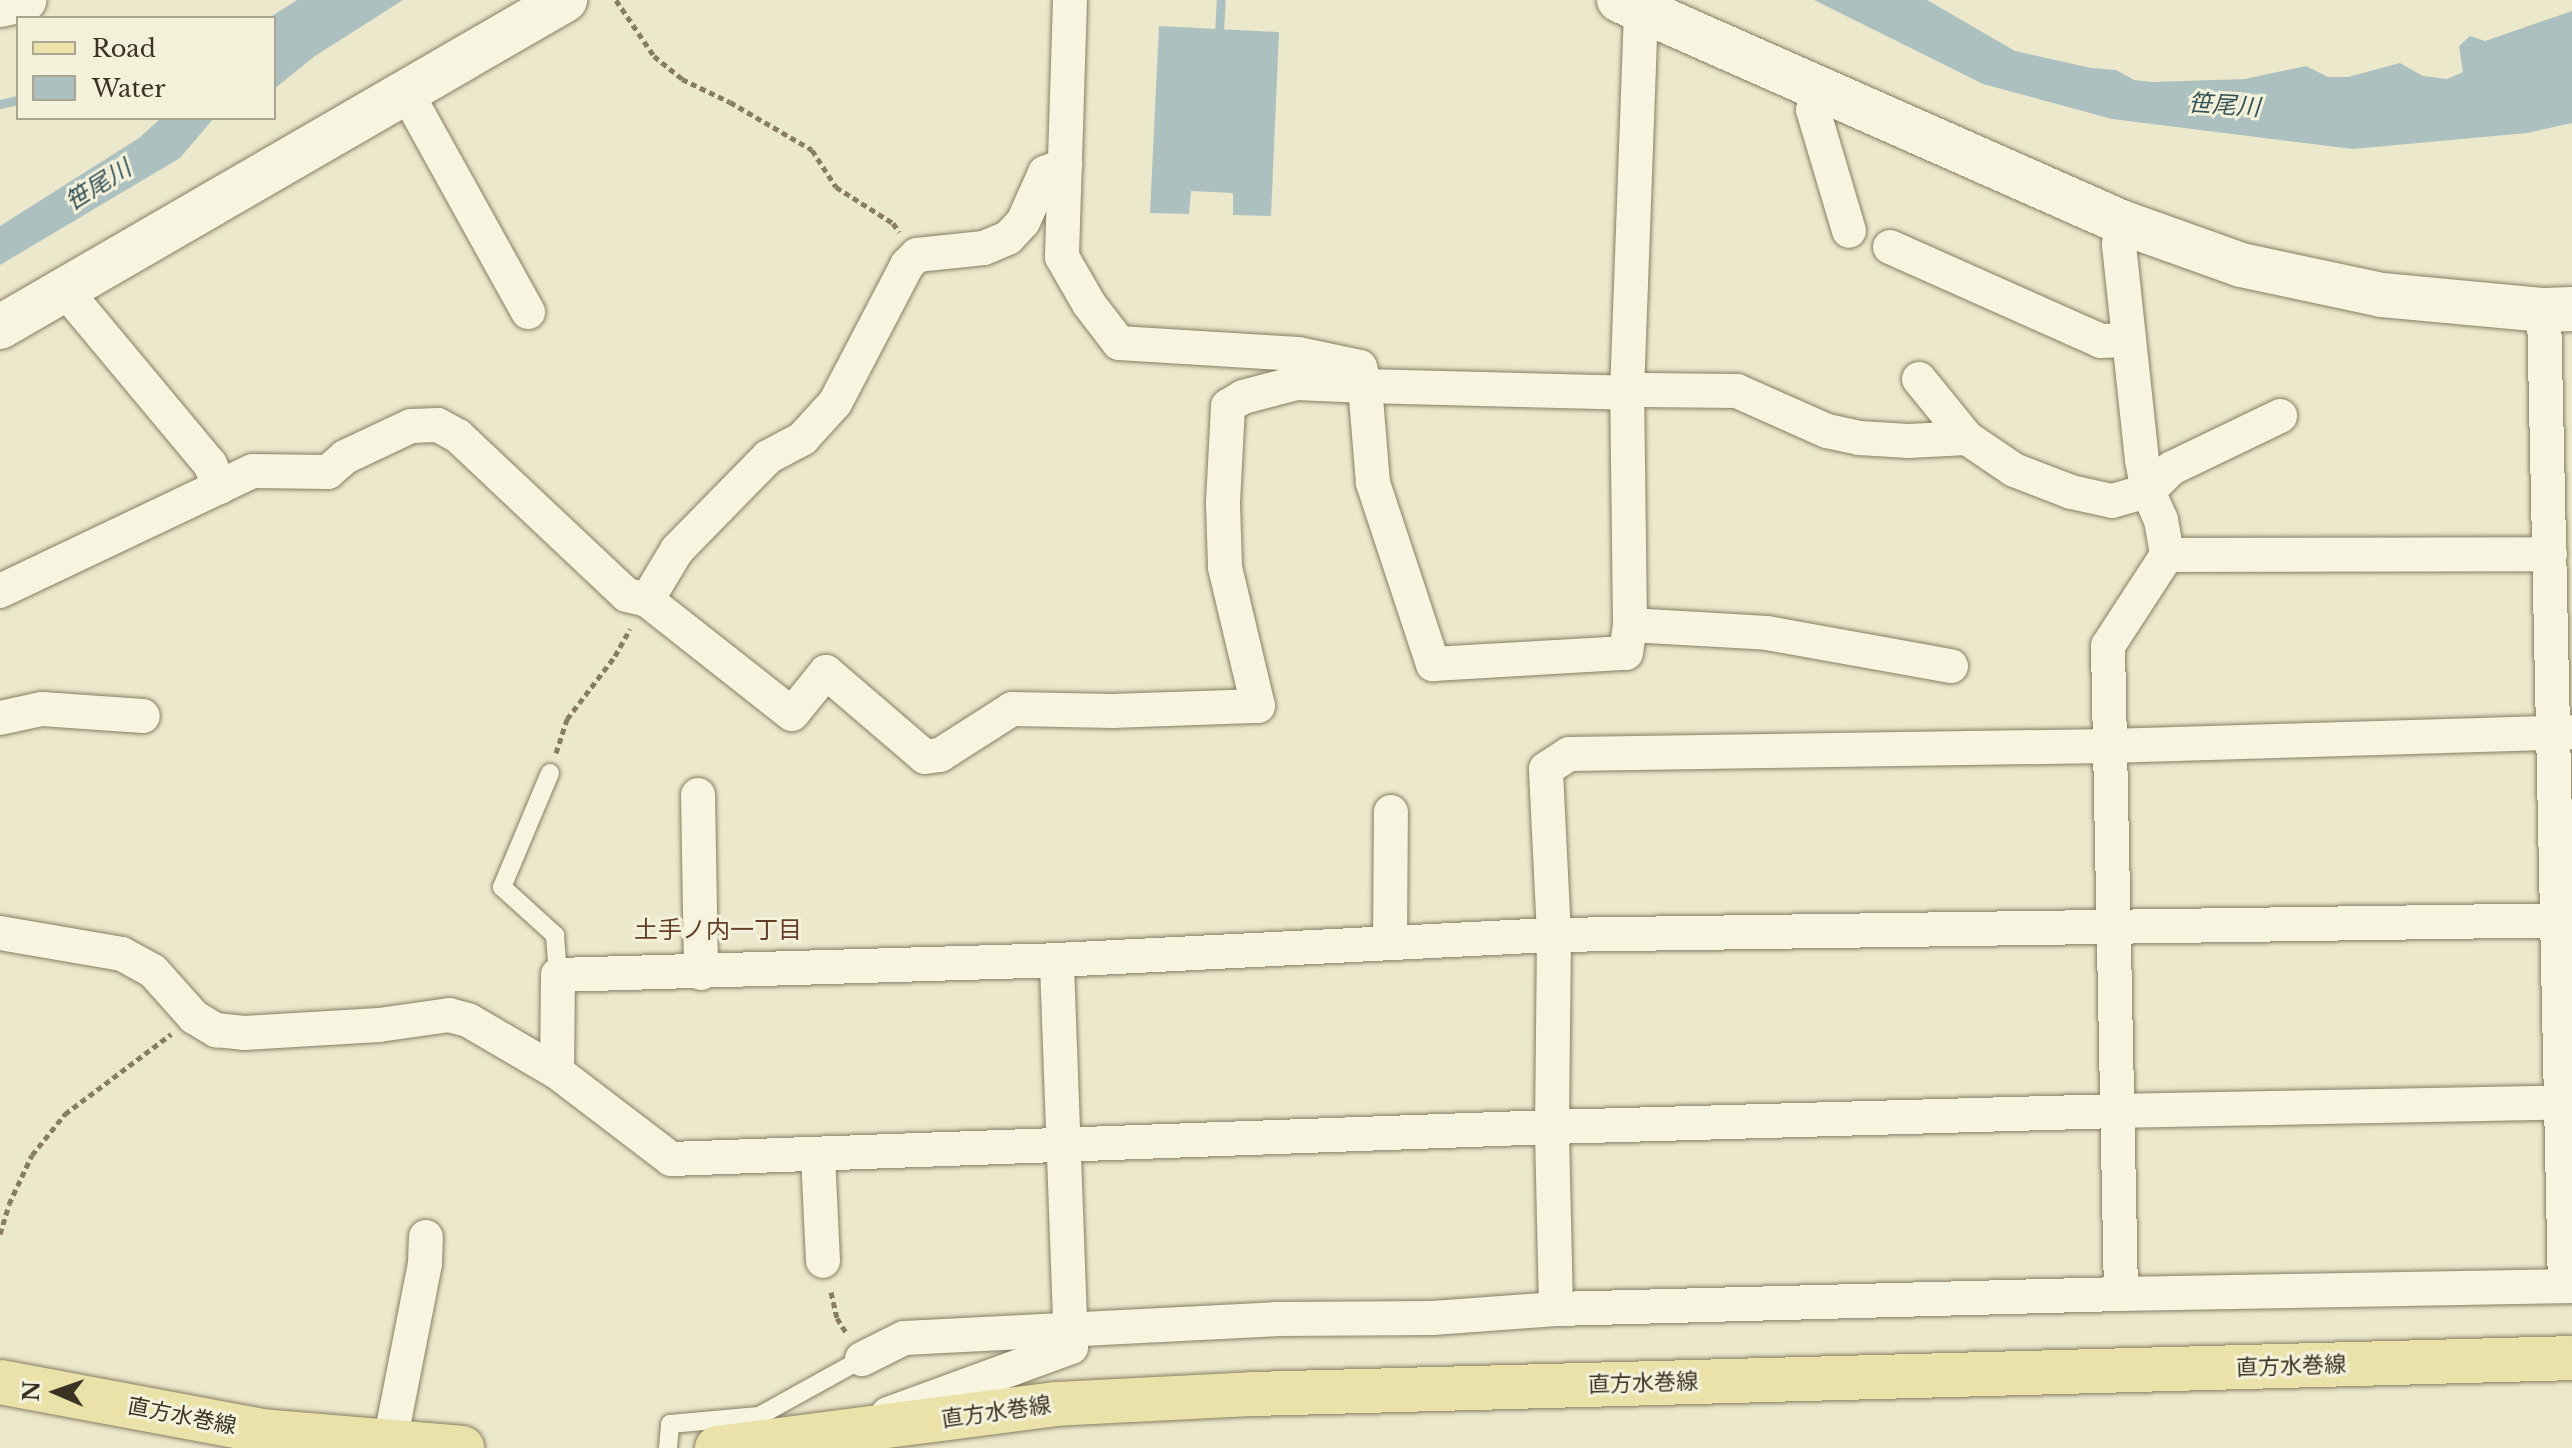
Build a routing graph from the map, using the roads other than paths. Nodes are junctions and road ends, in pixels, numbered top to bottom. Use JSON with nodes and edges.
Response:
{"nodes":[{"id":1,"x":24,"y":0,"type":"edge"},
{"id":2,"x":565,"y":0,"type":"edge"},
{"id":3,"x":1070,"y":0,"type":"edge"},
{"id":4,"x":0,"y":5,"type":"edge"},
{"id":5,"x":1630,"y":5,"type":"edge"},
{"id":6,"x":1821,"y":89,"type":"junction"},
{"id":7,"x":405,"y":90,"type":"junction"},
{"id":8,"x":1065,"y":165,"type":"junction"},
{"id":9,"x":2121,"y":222,"type":"junction"},
{"id":10,"x":1849,"y":231,"type":"dead end"},
{"id":11,"x":1890,"y":247,"type":"dead end"},
{"id":12,"x":64,"y":289,"type":"junction"},
{"id":13,"x":2558,"y":309,"type":"edge"},
{"id":14,"x":528,"y":312,"type":"dead end"},
{"id":15,"x":0,"y":327,"type":"edge"},
{"id":16,"x":2129,"y":340,"type":"junction"},
{"id":17,"x":1919,"y":379,"type":"dead end"},
{"id":18,"x":1365,"y":386,"type":"junction"},
{"id":19,"x":1627,"y":393,"type":"junction"},
{"id":20,"x":2280,"y":416,"type":"dead end"},
{"id":21,"x":1967,"y":438,"type":"junction"},
{"id":22,"x":220,"y":487,"type":"junction"},
{"id":23,"x":2148,"y":491,"type":"junction"},
{"id":24,"x":2167,"y":555,"type":"junction"},
{"id":25,"x":2557,"y":564,"type":"edge"},
{"id":26,"x":0,"y":591,"type":"edge"},
{"id":27,"x":647,"y":600,"type":"junction"},
{"id":28,"x":1630,"y":625,"type":"junction"},
{"id":29,"x":1951,"y":666,"type":"dead end"},
{"id":30,"x":143,"y":716,"type":"dead end"},
{"id":31,"x":0,"y":718,"type":"edge"},
{"id":32,"x":2562,"y":732,"type":"edge"},
{"id":33,"x":2108,"y":746,"type":"junction"},
{"id":34,"x":550,"y":773,"type":"road end"},
{"id":35,"x":698,"y":795,"type":"dead end"},
{"id":36,"x":1391,"y":812,"type":"dead end"},
{"id":37,"x":2565,"y":920,"type":"edge"},
{"id":38,"x":2115,"y":927,"type":"junction"},
{"id":39,"x":0,"y":933,"type":"edge"},
{"id":40,"x":1554,"y":935,"type":"junction"},
{"id":41,"x":1390,"y":943,"type":"junction"},
{"id":42,"x":1057,"y":960,"type":"junction"},
{"id":43,"x":701,"y":973,"type":"junction"},
{"id":44,"x":558,"y":975,"type":"junction"},
{"id":45,"x":557,"y":1072,"type":"junction"},
{"id":46,"x":2567,"y":1102,"type":"edge"},
{"id":47,"x":2116,"y":1111,"type":"junction"},
{"id":48,"x":1552,"y":1127,"type":"junction"},
{"id":49,"x":1064,"y":1144,"type":"junction"},
{"id":50,"x":818,"y":1155,"type":"junction"},
{"id":51,"x":426,"y":1237,"type":"dead end"},
{"id":52,"x":823,"y":1261,"type":"road end"},
{"id":53,"x":2569,"y":1286,"type":"edge"},
{"id":54,"x":2121,"y":1294,"type":"junction"},
{"id":55,"x":1556,"y":1309,"type":"junction"},
{"id":56,"x":1070,"y":1329,"type":"junction"},
{"id":57,"x":2572,"y":1358,"type":"edge"},
{"id":58,"x":862,"y":1359,"type":"joint"},
{"id":59,"x":0,"y":1382,"type":"edge"},
{"id":60,"x":831,"y":1434,"type":"junction"},
{"id":61,"x":390,"y":1442,"type":"junction"},
{"id":62,"x":462,"y":1448,"type":"edge"},
{"id":63,"x":668,"y":1448,"type":"edge"},
{"id":64,"x":717,"y":1448,"type":"edge"}],
"edges":[{"from":1,"to":4,"type":"street"},
{"from":2,"to":7,"type":"street"},
{"from":3,"to":8,"type":"street"},
{"from":5,"to":6,"type":"street"},
{"from":5,"to":19,"type":"street"},
{"from":6,"to":9,"type":"street"},
{"from":6,"to":10,"type":"street"},
{"from":7,"to":12,"type":"street"},
{"from":7,"to":14,"type":"street"},
{"from":8,"to":18,"type":"street"},
{"from":8,"to":27,"type":"street"},
{"from":9,"to":13,"type":"street"},
{"from":9,"to":16,"type":"street"},
{"from":11,"to":16,"type":"street"},
{"from":12,"to":15,"type":"street"},
{"from":12,"to":22,"type":"street"},
{"from":13,"to":25,"type":"street"},
{"from":16,"to":23,"type":"street"},
{"from":17,"to":21,"type":"street"},
{"from":18,"to":19,"type":"street"},
{"from":18,"to":27,"type":"street"},
{"from":18,"to":28,"type":"street"},
{"from":19,"to":21,"type":"street"},
{"from":19,"to":28,"type":"street"},
{"from":20,"to":23,"type":"street"},
{"from":21,"to":23,"type":"street"},
{"from":22,"to":26,"type":"street"},
{"from":22,"to":27,"type":"street"},
{"from":23,"to":24,"type":"street"},
{"from":24,"to":25,"type":"street"},
{"from":24,"to":33,"type":"street"},
{"from":25,"to":32,"type":"street"},
{"from":28,"to":29,"type":"street"},
{"from":30,"to":31,"type":"street"},
{"from":32,"to":33,"type":"street"},
{"from":32,"to":37,"type":"street"},
{"from":33,"to":38,"type":"street"},
{"from":33,"to":40,"type":"street"},
{"from":34,"to":44,"type":"lane"},
{"from":35,"to":43,"type":"street"},
{"from":36,"to":41,"type":"street"},
{"from":37,"to":38,"type":"street"},
{"from":37,"to":46,"type":"street"},
{"from":38,"to":40,"type":"street"},
{"from":38,"to":47,"type":"street"},
{"from":39,"to":45,"type":"street"},
{"from":40,"to":41,"type":"street"},
{"from":40,"to":48,"type":"street"},
{"from":41,"to":42,"type":"street"},
{"from":42,"to":43,"type":"street"},
{"from":42,"to":49,"type":"street"},
{"from":43,"to":44,"type":"street"},
{"from":44,"to":45,"type":"street"},
{"from":45,"to":50,"type":"street"},
{"from":46,"to":47,"type":"street"},
{"from":46,"to":53,"type":"street"},
{"from":47,"to":48,"type":"street"},
{"from":47,"to":54,"type":"street"},
{"from":48,"to":49,"type":"street"},
{"from":48,"to":55,"type":"street"},
{"from":49,"to":50,"type":"street"},
{"from":49,"to":56,"type":"street"},
{"from":50,"to":52,"type":"street"},
{"from":51,"to":61,"type":"street"},
{"from":53,"to":54,"type":"street"},
{"from":54,"to":55,"type":"street"},
{"from":55,"to":56,"type":"street"},
{"from":56,"to":58,"type":"street"},
{"from":56,"to":60,"type":"street"},
{"from":57,"to":60,"type":"main road","name":"直方水巻線"},
{"from":58,"to":63,"type":"lane"},
{"from":59,"to":61,"type":"main road","name":"直方水巻線"},
{"from":60,"to":64,"type":"main road","name":"直方水巻線"},
{"from":61,"to":62,"type":"main road","name":"直方水巻線"}]}
